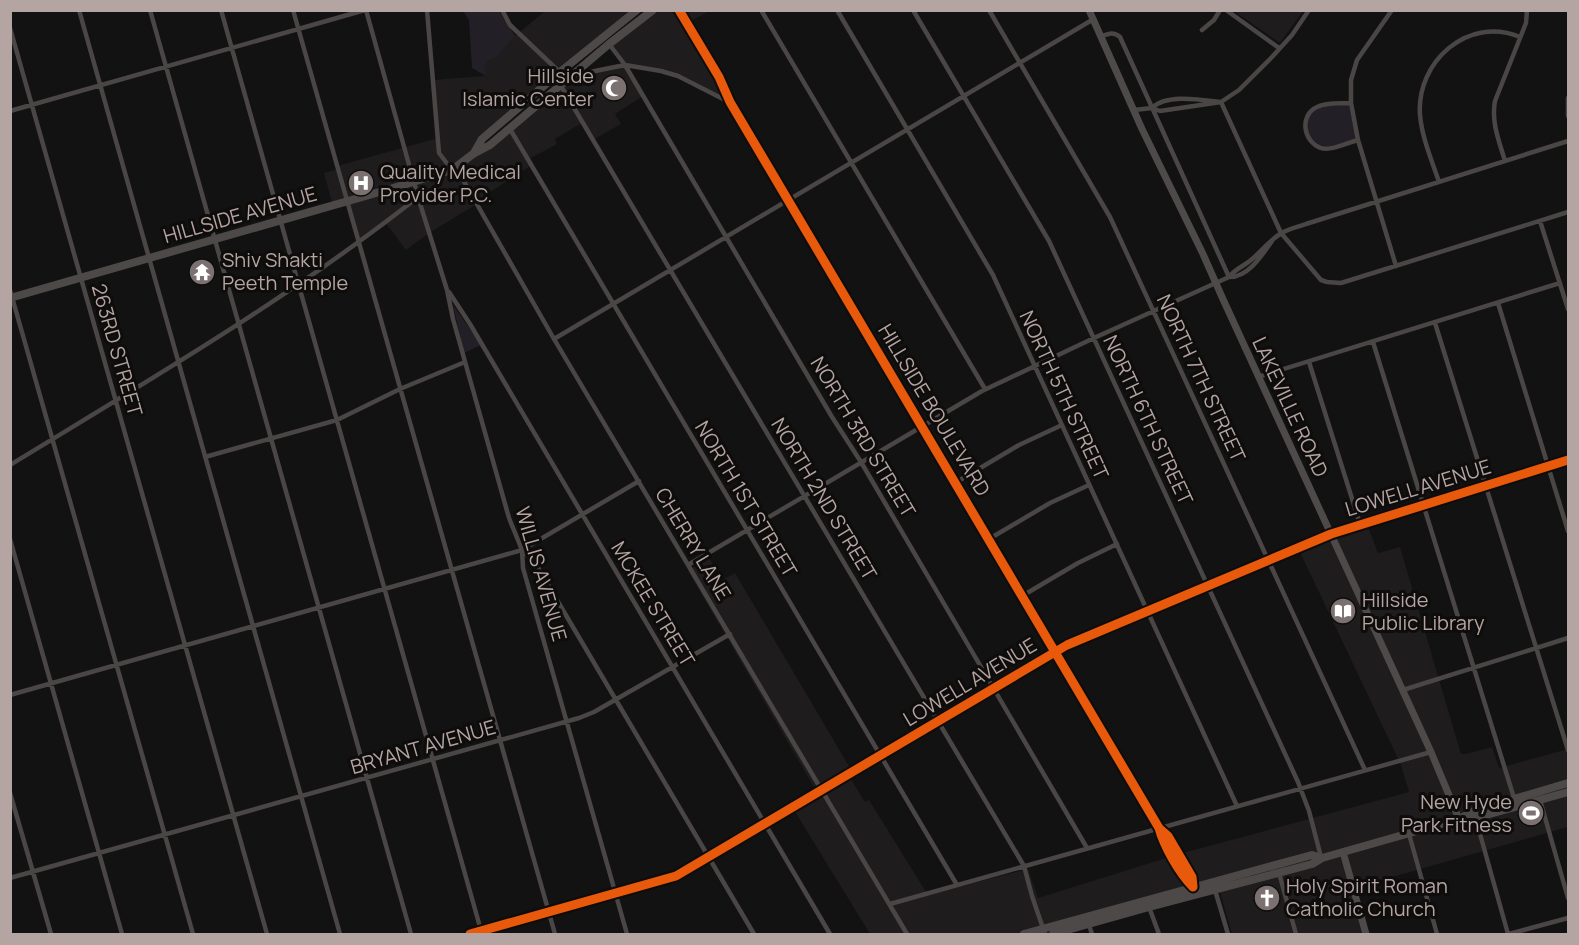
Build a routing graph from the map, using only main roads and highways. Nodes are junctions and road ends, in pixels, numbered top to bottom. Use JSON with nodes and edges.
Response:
{"nodes":[{"id":1,"x":637,"y":10,"type":"edge"},
{"id":2,"x":653,"y":10,"type":"edge"},
{"id":3,"x":1089,"y":10,"type":"edge"},
{"id":4,"x":473,"y":154,"type":"junction"},
{"id":5,"x":11,"y":295,"type":"edge"},
{"id":6,"x":1569,"y":783,"type":"edge"},
{"id":7,"x":1569,"y":792,"type":"edge"},
{"id":8,"x":1475,"y":814,"type":"junction"},
{"id":9,"x":1459,"y":819,"type":"junction"},
{"id":10,"x":1343,"y":852,"type":"junction"},
{"id":11,"x":1322,"y":858,"type":"junction"},
{"id":12,"x":1214,"y":886,"type":"junction"},
{"id":13,"x":1195,"y":891,"type":"junction"},
{"id":14,"x":1088,"y":920,"type":"junction"},
{"id":15,"x":1044,"y":932,"type":"edge"},
{"id":16,"x":1024,"y":934,"type":"edge"},
{"id":17,"x":1053,"y":934,"type":"edge"},
{"id":18,"x":1366,"y":934,"type":"edge"}],
"edges":[{"from":1,"to":4,"type":"main road","name":"HILLSIDE AVENUE"},
{"from":2,"to":4,"type":"main road","name":"HILLSIDE AVENUE"},
{"from":3,"to":9,"type":"main road","name":"LAKEVILLE ROAD"},
{"from":4,"to":5,"type":"main road","name":"HILLSIDE AVENUE"},
{"from":6,"to":8,"type":"main road"},
{"from":7,"to":8,"type":"main road"},
{"from":8,"to":9,"type":"main road"},
{"from":9,"to":10,"type":"main road"},
{"from":10,"to":11,"type":"main road"},
{"from":10,"to":18,"type":"main road"},
{"from":11,"to":12,"type":"main road"},
{"from":11,"to":12,"type":"main road"},
{"from":12,"to":13,"type":"main road"},
{"from":13,"to":14,"type":"main road"},
{"from":13,"to":14,"type":"main road"},
{"from":14,"to":15,"type":"main road"},
{"from":14,"to":17,"type":"main road"},
{"from":15,"to":16,"type":"main road"}]}
